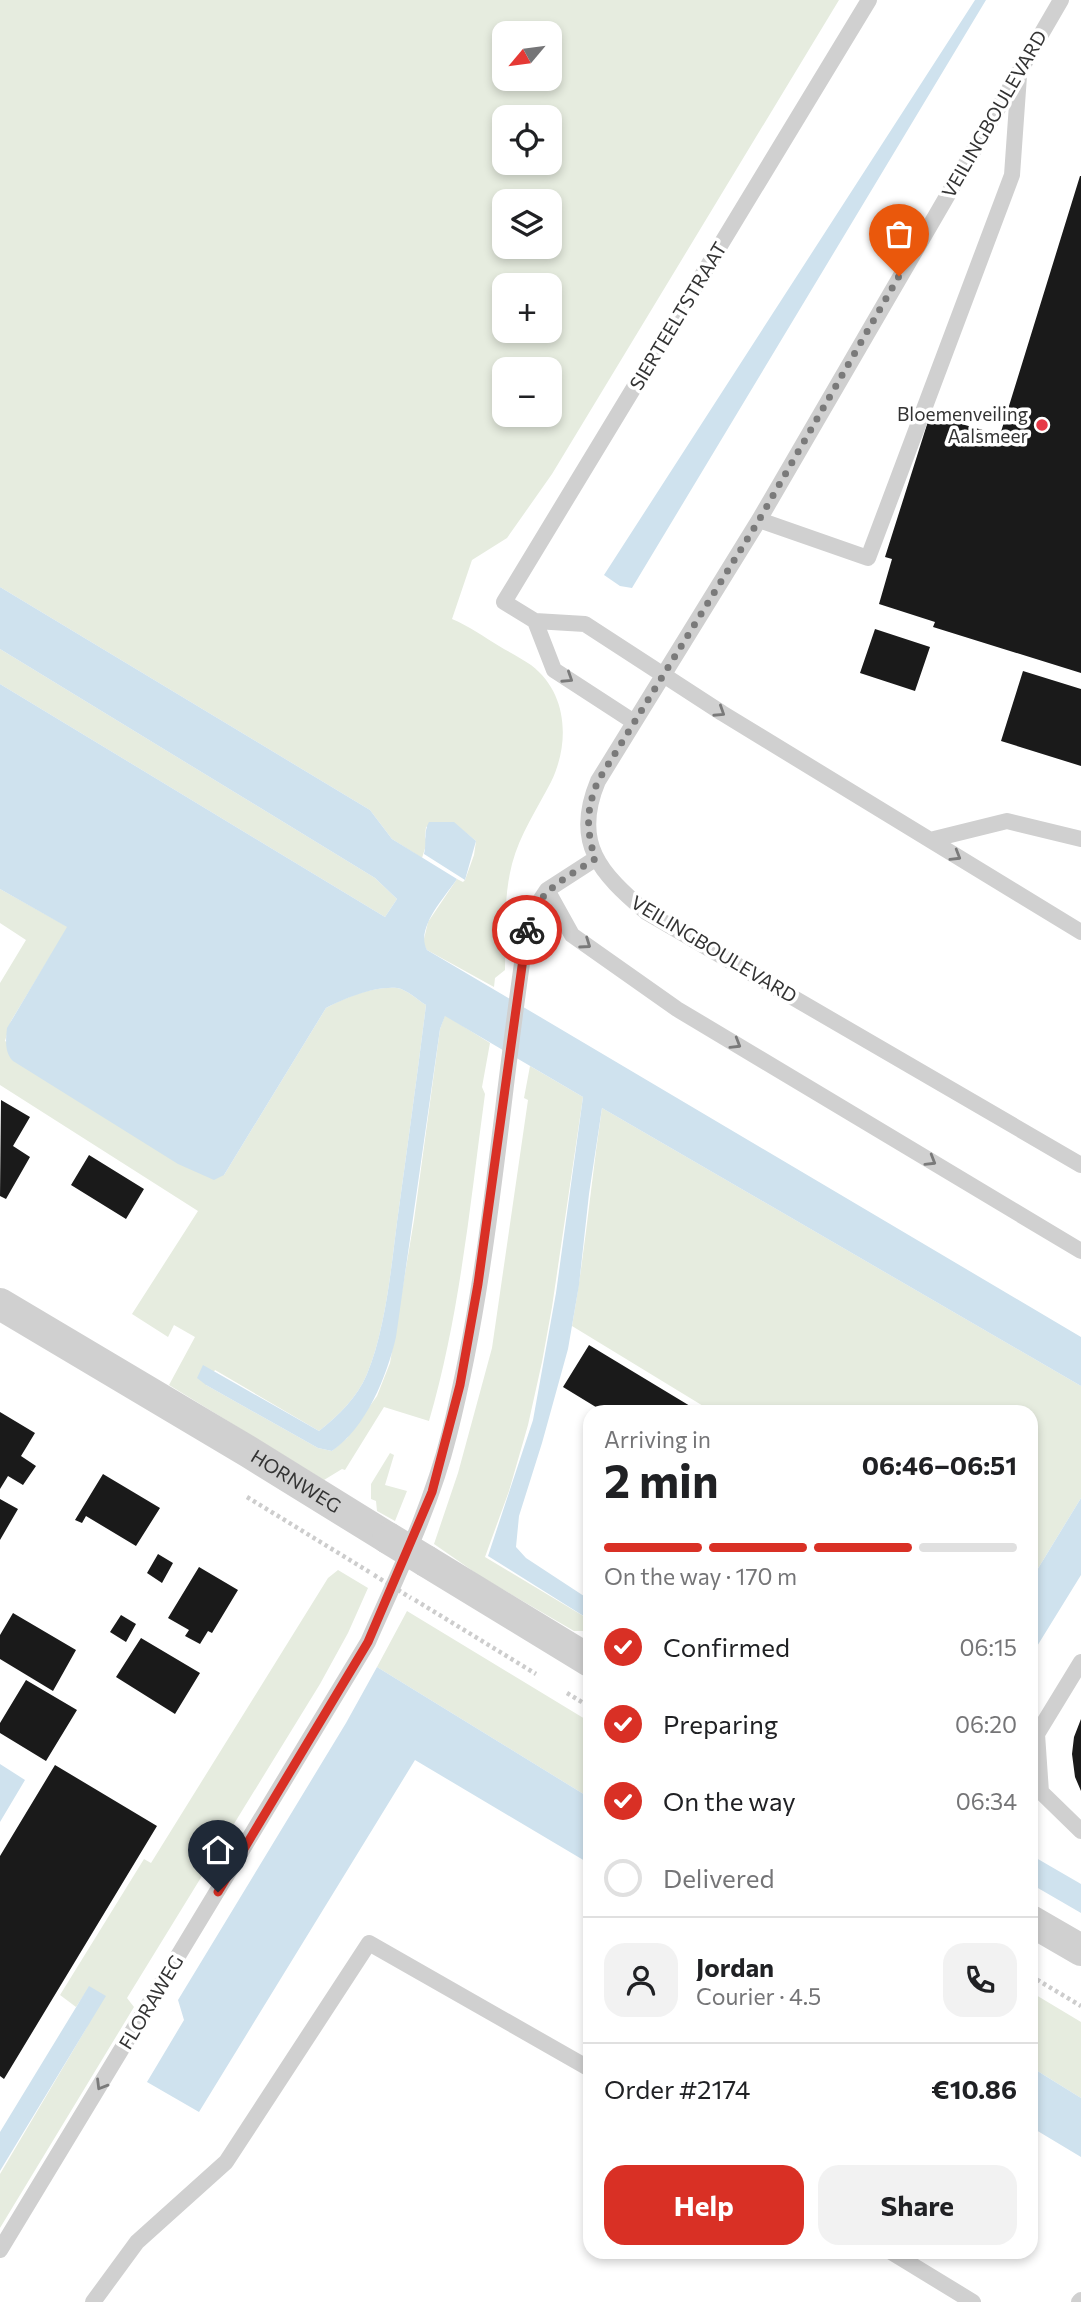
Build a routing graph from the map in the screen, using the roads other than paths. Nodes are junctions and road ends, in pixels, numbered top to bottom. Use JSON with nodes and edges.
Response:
{"nodes":[{"id":1,"x":869,"y":0,"type":"edge"},
{"id":2,"x":1061,"y":0,"type":"edge"},
{"id":3,"x":1020,"y":70,"type":"junction"},
{"id":4,"x":759,"y":520,"type":"junction"},
{"id":5,"x":535,"y":621,"type":"junction"},
{"id":6,"x":663,"y":674,"type":"junction"},
{"id":7,"x":634,"y":722,"type":"junction"},
{"id":8,"x":1081,"y":839,"type":"edge"},
{"id":9,"x":930,"y":840,"type":"junction"},
{"id":10,"x":595,"y":859,"type":"junction"},
{"id":11,"x":547,"y":890,"type":"junction"},
{"id":12,"x":1081,"y":932,"type":"edge"},
{"id":13,"x":1081,"y":1165,"type":"edge"},
{"id":14,"x":1081,"y":1251,"type":"edge"},
{"id":15,"x":0,"y":1304,"type":"edge"},
{"id":16,"x":583,"y":1657,"type":"edge"},
{"id":17,"x":1081,"y":1662,"type":"edge"},
{"id":18,"x":1038,"y":1732,"type":"edge"},
{"id":19,"x":1038,"y":1748,"type":"edge"},
{"id":20,"x":1081,"y":1830,"type":"edge"},
{"id":21,"x":1038,"y":1925,"type":"edge"},
{"id":22,"x":1081,"y":1950,"type":"edge"},
{"id":23,"x":583,"y":2065,"type":"edge"},
{"id":24,"x":0,"y":2250,"type":"edge"},
{"id":25,"x":902,"y":2259,"type":"edge"},
{"id":26,"x":93,"y":2302,"type":"edge"},
{"id":27,"x":973,"y":2302,"type":"edge"}],
"edges":[{"from":1,"to":5,"type":"lane","name":"SIERTEELTSTRAAT"},
{"from":2,"to":3,"type":"lane","name":"VEILINGBOULEVARD"},
{"from":3,"to":4,"type":"lane","name":"VEILINGBOULEVARD"},
{"from":3,"to":4,"type":"lane"},
{"from":4,"to":6,"type":"lane","name":"VEILINGBOULEVARD"},
{"from":5,"to":6,"type":"lane","name":"SIERTEELTSTRAAT"},
{"from":5,"to":7,"type":"lane","one_way":true},
{"from":6,"to":7,"type":"lane","name":"VEILINGBOULEVARD"},
{"from":6,"to":9,"type":"lane","name":"SIERTEELTSTRAAT","one_way":true},
{"from":7,"to":10,"type":"lane","name":"VEILINGBOULEVARD"},
{"from":8,"to":9,"type":"lane"},
{"from":9,"to":12,"type":"lane","name":"SIERTEELTSTRAAT","one_way":true},
{"from":10,"to":11,"type":"lane","name":"FLORAWEG"},
{"from":10,"to":13,"type":"lane","name":"VEILINGBOULEVARD"},
{"from":11,"to":14,"type":"lane","one_way":true},
{"from":11,"to":24,"type":"lane","name":"FLORAWEG","one_way":true},
{"from":15,"to":16,"type":"street","name":"HORNWEG","bridge":true},
{"from":17,"to":18,"type":"lane"},
{"from":19,"to":20,"type":"lane"},
{"from":21,"to":22,"type":"street"},
{"from":23,"to":26,"type":"lane"},
{"from":25,"to":27,"type":"lane"}]}
